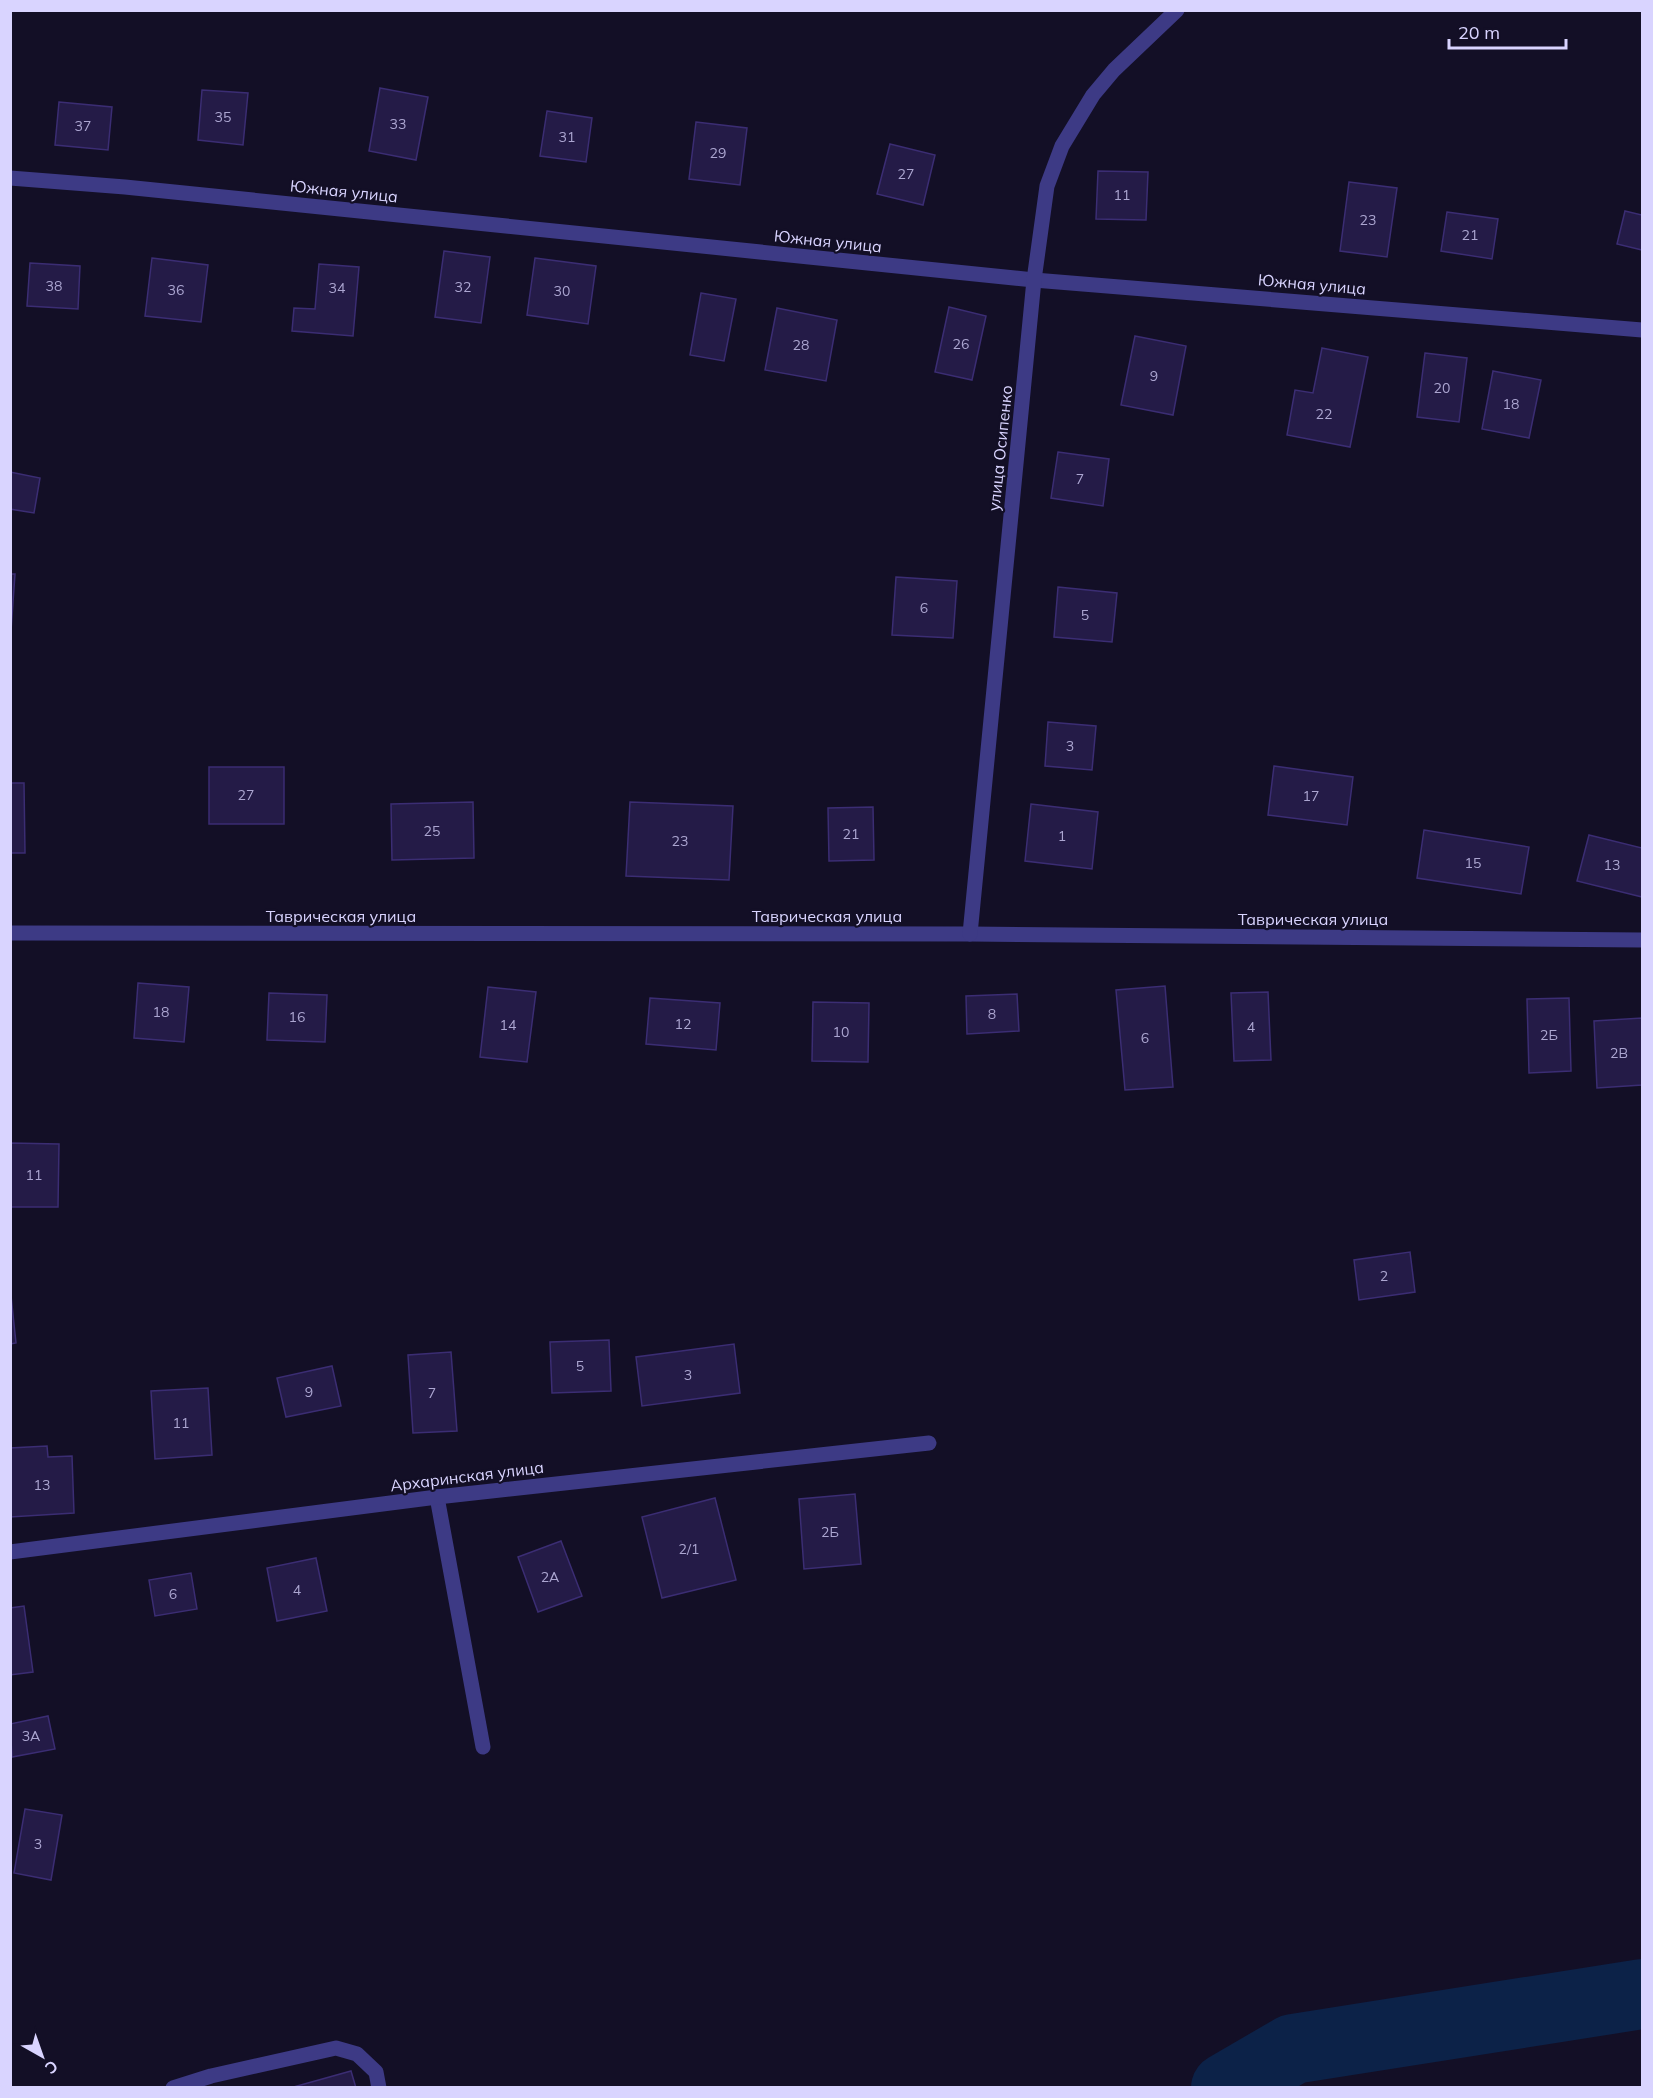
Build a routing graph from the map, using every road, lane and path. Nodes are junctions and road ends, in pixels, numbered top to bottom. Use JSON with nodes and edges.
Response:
{"nodes":[{"id":1,"x":1177,"y":10,"type":"edge"},
{"id":2,"x":10,"y":178,"type":"edge"},
{"id":3,"x":1034,"y":280,"type":"junction"},
{"id":4,"x":1642,"y":330,"type":"edge"},
{"id":5,"x":10,"y":933,"type":"edge"},
{"id":6,"x":970,"y":934,"type":"junction"},
{"id":7,"x":1642,"y":940,"type":"edge"},
{"id":8,"x":929,"y":1443,"type":"dead end"},
{"id":9,"x":437,"y":1497,"type":"junction"},
{"id":10,"x":10,"y":1552,"type":"edge"},
{"id":11,"x":483,"y":1748,"type":"dead end"},
{"id":12,"x":173,"y":2088,"type":"edge"},
{"id":13,"x":379,"y":2088,"type":"edge"}],
"edges":[{"from":1,"to":3,"type":"street","name":"улица Осипенко"},
{"from":2,"to":3,"type":"street","name":"Южная улица"},
{"from":3,"to":4,"type":"street","name":"Южная улица"},
{"from":3,"to":6,"type":"street","name":"улица Осипенко"},
{"from":5,"to":6,"type":"street","name":"Таврическая улица"},
{"from":6,"to":7,"type":"street","name":"Таврическая улица"},
{"from":8,"to":9,"type":"street","name":"Архаринская улица"},
{"from":9,"to":10,"type":"street","name":"Архаринская улица"},
{"from":9,"to":11,"type":"street"},
{"from":12,"to":13,"type":"street"}]}
